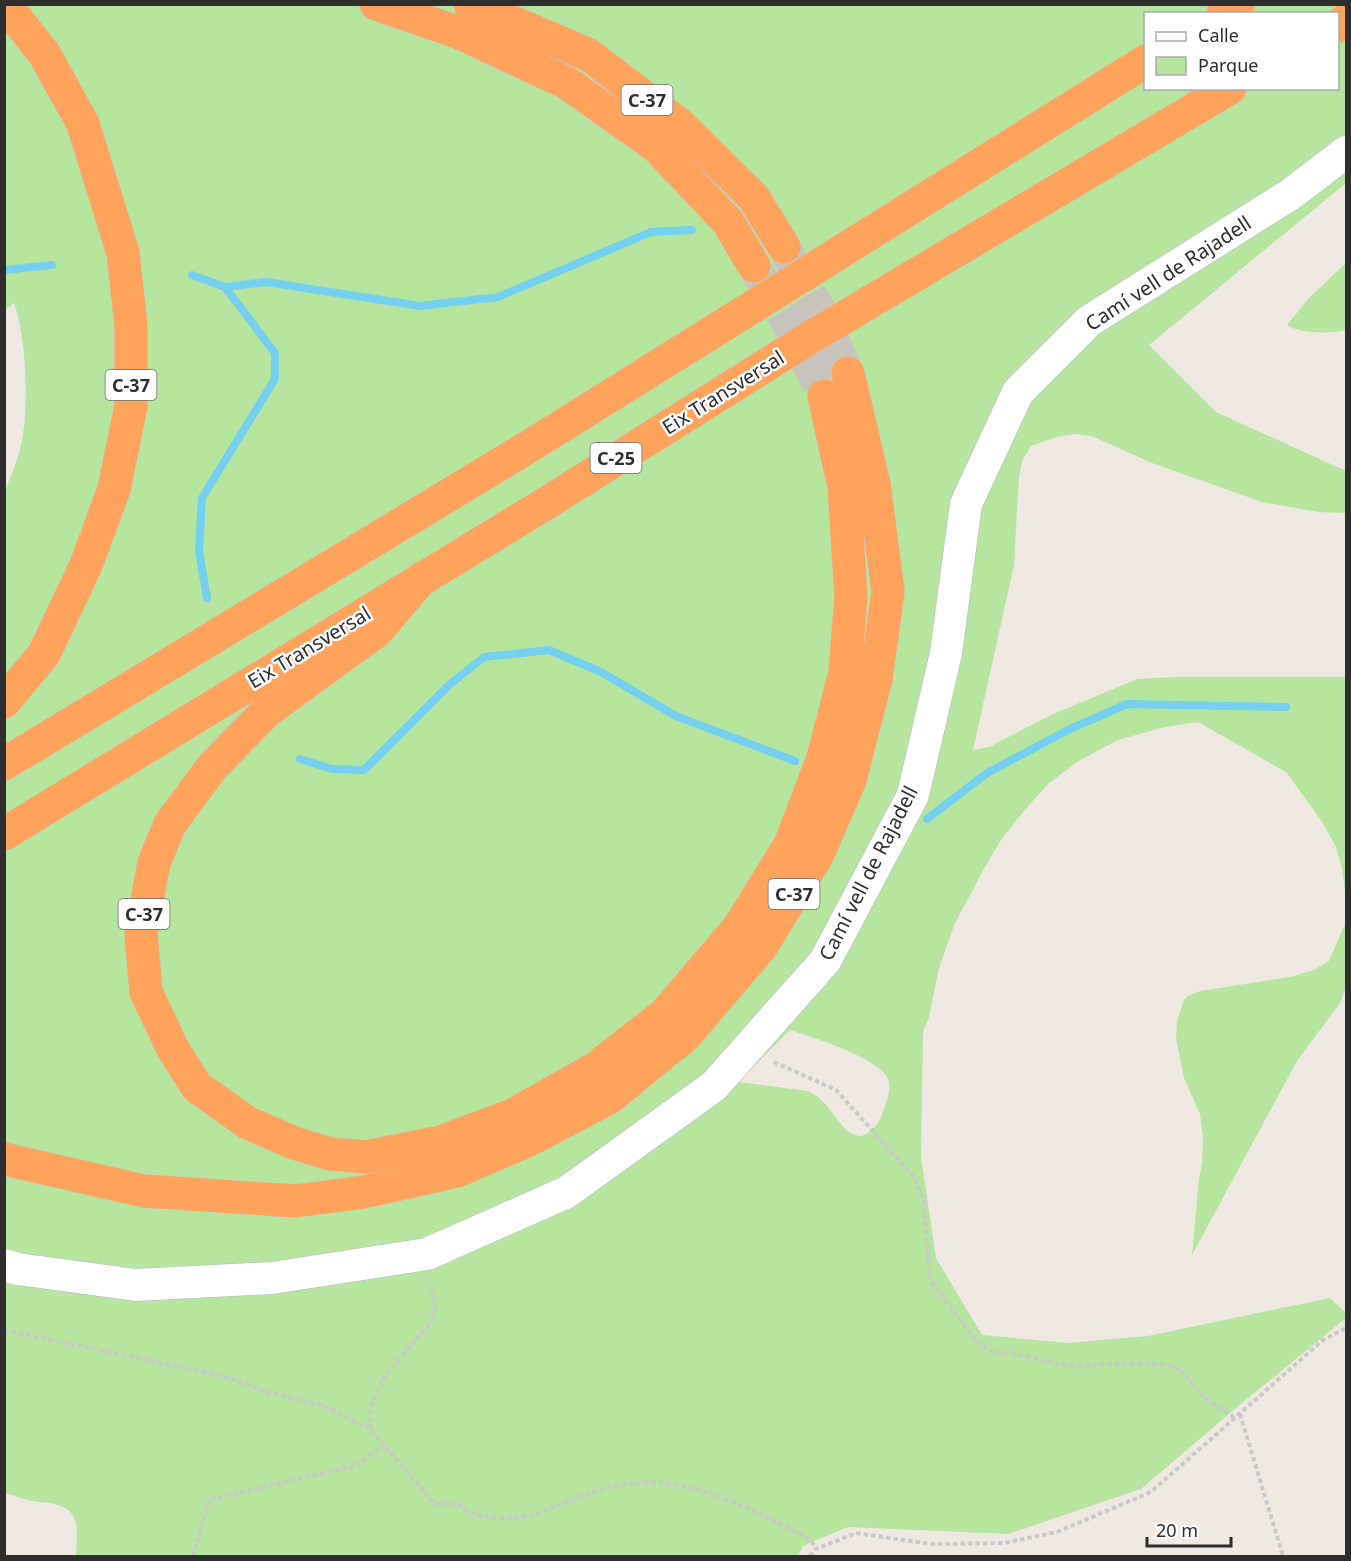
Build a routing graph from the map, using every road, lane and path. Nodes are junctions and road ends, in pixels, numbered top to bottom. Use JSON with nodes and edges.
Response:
{"nodes":[{"id":1,"x":5,"y":4,"type":"edge"},
{"id":2,"x":376,"y":4,"type":"edge"},
{"id":3,"x":470,"y":4,"type":"edge"},
{"id":4,"x":1144,"y":62,"type":"edge"},
{"id":5,"x":1227,"y":90,"type":"edge"},
{"id":6,"x":1347,"y":152,"type":"edge"},
{"id":7,"x":784,"y":247,"type":"tunnel mouth"},
{"id":8,"x":754,"y":266,"type":"tunnel mouth"},
{"id":9,"x":849,"y":373,"type":"tunnel mouth"},
{"id":10,"x":824,"y":396,"type":"tunnel mouth"},
{"id":11,"x":422,"y":578,"type":"junction"},
{"id":12,"x":4,"y":702,"type":"edge"},
{"id":13,"x":4,"y":764,"type":"edge"},
{"id":14,"x":4,"y":834,"type":"edge"},
{"id":15,"x":746,"y":1050,"type":"junction"},
{"id":16,"x":4,"y":1159,"type":"edge"},
{"id":17,"x":427,"y":1254,"type":"junction"},
{"id":18,"x":4,"y":1265,"type":"edge"},
{"id":19,"x":1347,"y":1328,"type":"edge"},
{"id":20,"x":4,"y":1330,"type":"edge"},
{"id":21,"x":1240,"y":1413,"type":"junction"},
{"id":22,"x":1234,"y":1418,"type":"junction"},
{"id":23,"x":370,"y":1429,"type":"junction"},
{"id":24,"x":384,"y":1445,"type":"junction"},
{"id":25,"x":816,"y":1549,"type":"junction"},
{"id":26,"x":193,"y":1557,"type":"edge"},
{"id":27,"x":810,"y":1557,"type":"edge"},
{"id":28,"x":1283,"y":1557,"type":"edge"}],
"edges":[{"from":1,"to":12,"type":"highway","number":"C-37"},
{"from":2,"to":8,"type":"highway","number":"C-37"},
{"from":3,"to":7,"type":"highway","number":"C-37"},
{"from":4,"to":13,"type":"highway"},
{"from":5,"to":11,"type":"highway","name":"Eix Transversal","number":"C-25"},
{"from":6,"to":15,"type":"street","name":"Camí vell de Rajadell"},
{"from":9,"to":16,"type":"highway","number":"C-37"},
{"from":10,"to":11,"type":"highway","number":"C-37"},
{"from":11,"to":14,"type":"highway","name":"Eix Transversal","number":"C-25"},
{"from":15,"to":17,"type":"street","name":"Camí vell de Rajadell"},
{"from":15,"to":22,"type":"path"},
{"from":17,"to":18,"type":"street","name":"Camí vell de Rajadell"},
{"from":17,"to":23,"type":"path"},
{"from":19,"to":21,"type":"path"},
{"from":20,"to":23,"type":"path"},
{"from":21,"to":22,"type":"path"},
{"from":21,"to":28,"type":"path"},
{"from":22,"to":25,"type":"path"},
{"from":23,"to":24,"type":"path"},
{"from":24,"to":25,"type":"path"},
{"from":24,"to":26,"type":"path"},
{"from":25,"to":27,"type":"path"}]}
